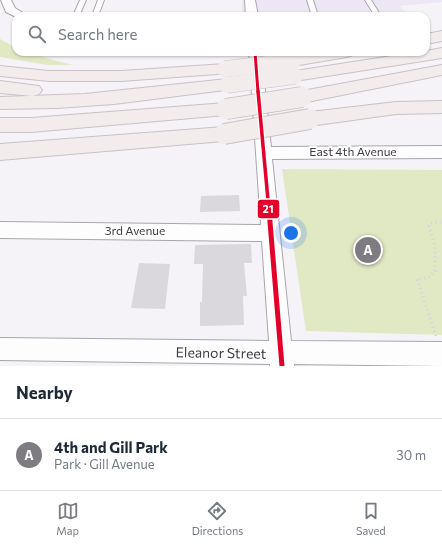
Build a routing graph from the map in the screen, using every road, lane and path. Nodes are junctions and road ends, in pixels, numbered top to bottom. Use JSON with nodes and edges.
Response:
{"nodes":[{"id":1,"x":6,"y":0,"type":"edge"},
{"id":2,"x":83,"y":0,"type":"edge"},
{"id":3,"x":101,"y":0,"type":"edge"},
{"id":4,"x":250,"y":0,"type":"edge"},
{"id":5,"x":310,"y":0,"type":"edge"},
{"id":6,"x":368,"y":0,"type":"edge"},
{"id":7,"x":14,"y":12,"type":"edge"},
{"id":8,"x":78,"y":12,"type":"edge"},
{"id":9,"x":96,"y":12,"type":"edge"},
{"id":10,"x":252,"y":12,"type":"edge"},
{"id":11,"x":314,"y":12,"type":"edge"},
{"id":12,"x":376,"y":12,"type":"edge"},
{"id":13,"x":442,"y":36,"type":"edge"},
{"id":14,"x":430,"y":38,"type":"edge"},
{"id":15,"x":442,"y":53,"type":"edge"},
{"id":16,"x":430,"y":54,"type":"edge"},
{"id":17,"x":255,"y":56,"type":"edge"},
{"id":18,"x":335,"y":56,"type":"edge"},
{"id":19,"x":414,"y":56,"type":"edge"},
{"id":20,"x":294,"y":69,"type":"junction"},
{"id":21,"x":442,"y":70,"type":"edge"},
{"id":22,"x":0,"y":71,"type":"edge"},
{"id":23,"x":226,"y":77,"type":"junction"},
{"id":24,"x":0,"y":87,"type":"edge"},
{"id":25,"x":190,"y":89,"type":"junction"},
{"id":26,"x":0,"y":103,"type":"edge"},
{"id":27,"x":442,"y":107,"type":"edge"},
{"id":28,"x":0,"y":125,"type":"edge"},
{"id":29,"x":0,"y":152,"type":"edge"},
{"id":30,"x":442,"y":152,"type":"edge"},
{"id":31,"x":263,"y":153,"type":"junction"},
{"id":32,"x":442,"y":222,"type":"edge"},
{"id":33,"x":0,"y":230,"type":"edge"},
{"id":34,"x":270,"y":233,"type":"junction"},
{"id":35,"x":440,"y":346,"type":"edge"},
{"id":36,"x":0,"y":349,"type":"edge"},
{"id":37,"x":282,"y":360,"type":"edge"}],
"edges":[{"from":1,"to":7,"type":"street"},
{"from":2,"to":8,"type":"lane"},
{"from":3,"to":9,"type":"lane"},
{"from":4,"to":10,"type":"street"},
{"from":5,"to":11,"type":"lane"},
{"from":6,"to":12,"type":"lane"},
{"from":13,"to":14,"type":"highway"},
{"from":15,"to":16,"type":"highway"},
{"from":17,"to":31,"type":"street"},
{"from":18,"to":20,"type":"highway"},
{"from":19,"to":20,"type":"highway"},
{"from":20,"to":23,"type":"highway","bridge":true},
{"from":21,"to":28,"type":"highway","bridge":true},
{"from":22,"to":23,"type":"highway"},
{"from":23,"to":25,"type":"highway"},
{"from":24,"to":25,"type":"highway"},
{"from":25,"to":26,"type":"highway"},
{"from":27,"to":29,"type":"highway","bridge":true},
{"from":30,"to":31,"type":"street","name":"East 4th Avenue"},
{"from":31,"to":34,"type":"street"},
{"from":32,"to":35,"type":"path"},
{"from":33,"to":34,"type":"street","name":"3rd Avenue"},
{"from":34,"to":37,"type":"street"},
{"from":35,"to":37,"type":"street","name":"Eleanor Street"},
{"from":36,"to":37,"type":"street","name":"Eleanor Street"}]}
